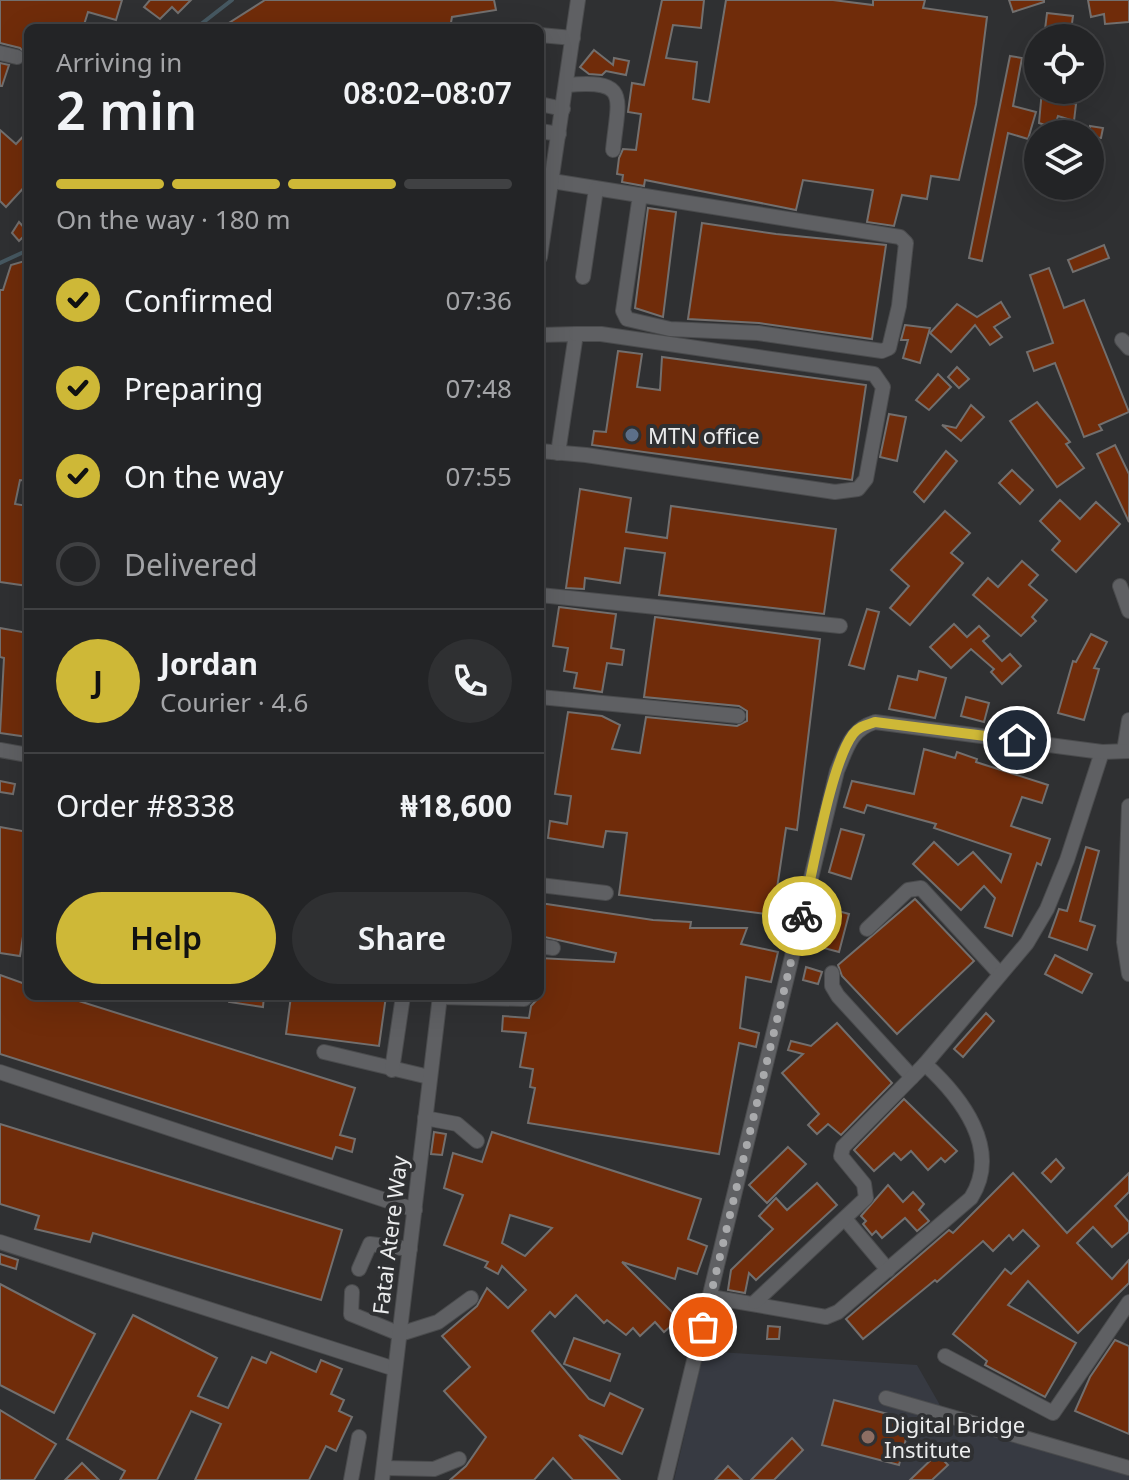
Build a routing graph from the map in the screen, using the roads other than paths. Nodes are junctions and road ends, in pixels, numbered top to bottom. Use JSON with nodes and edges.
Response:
{"nodes":[{"id":1,"x":578,"y":0,"type":"edge"},
{"id":2,"x":544,"y":35,"type":"edge"},
{"id":3,"x":573,"y":38,"type":"junction"},
{"id":4,"x":0,"y":53,"type":"edge"},
{"id":5,"x":17,"y":57,"type":"dead end"},
{"id":6,"x":567,"y":85,"type":"junction"},
{"id":7,"x":544,"y":105,"type":"edge"},
{"id":8,"x":563,"y":109,"type":"junction"},
{"id":9,"x":544,"y":132,"type":"edge"},
{"id":10,"x":559,"y":134,"type":"junction"},
{"id":11,"x":613,"y":150,"type":"dead end"},
{"id":12,"x":544,"y":156,"type":"edge"},
{"id":13,"x":556,"y":157,"type":"junction"},
{"id":14,"x":552,"y":181,"type":"junction"},
{"id":15,"x":596,"y":189,"type":"junction"},
{"id":16,"x":640,"y":195,"type":"junction"},
{"id":17,"x":544,"y":232,"type":"edge"},
{"id":18,"x":583,"y":277,"type":"dead end"},
{"id":19,"x":576,"y":334,"type":"junction"},
{"id":20,"x":544,"y":335,"type":"edge"},
{"id":21,"x":544,"y":451,"type":"edge"},
{"id":22,"x":558,"y":453,"type":"junction"},
{"id":23,"x":1120,"y":586,"type":"dead end"},
{"id":24,"x":544,"y":595,"type":"edge"},
{"id":25,"x":1129,"y":611,"type":"edge"},
{"id":26,"x":840,"y":626,"type":"dead end"},
{"id":27,"x":544,"y":697,"type":"edge"},
{"id":28,"x":738,"y":716,"type":"dead end"},
{"id":29,"x":1129,"y":720,"type":"edge"},
{"id":30,"x":0,"y":750,"type":"edge"},
{"id":31,"x":1127,"y":751,"type":"edge"},
{"id":32,"x":1102,"y":752,"type":"junction"},
{"id":33,"x":24,"y":754,"type":"edge"},
{"id":34,"x":1129,"y":806,"type":"edge"},
{"id":35,"x":544,"y":885,"type":"edge"},
{"id":36,"x":606,"y":893,"type":"dead end"},
{"id":37,"x":867,"y":929,"type":"dead end"},
{"id":38,"x":832,"y":973,"type":"dead end"},
{"id":39,"x":1000,"y":974,"type":"junction"},
{"id":40,"x":1129,"y":974,"type":"edge"},
{"id":41,"x":402,"y":1000,"type":"edge"},
{"id":42,"x":439,"y":1000,"type":"edge"},
{"id":43,"x":324,"y":1052,"type":"dead end"},
{"id":44,"x":925,"y":1064,"type":"junction"},
{"id":45,"x":392,"y":1070,"type":"junction"},
{"id":46,"x":0,"y":1072,"type":"edge"},
{"id":47,"x":429,"y":1077,"type":"junction"},
{"id":48,"x":912,"y":1077,"type":"junction"},
{"id":49,"x":425,"y":1118,"type":"junction"},
{"id":50,"x":477,"y":1141,"type":"dead end"},
{"id":51,"x":415,"y":1210,"type":"junction"},
{"id":52,"x":846,"y":1220,"type":"junction"},
{"id":53,"x":0,"y":1242,"type":"edge"},
{"id":54,"x":410,"y":1249,"type":"junction"},
{"id":55,"x":359,"y":1269,"type":"dead end"},
{"id":56,"x":888,"y":1270,"type":"junction"},
{"id":57,"x":352,"y":1292,"type":"dead end"},
{"id":58,"x":711,"y":1297,"type":"junction"},
{"id":59,"x":471,"y":1298,"type":"dead end"},
{"id":60,"x":755,"y":1302,"type":"junction"},
{"id":61,"x":1129,"y":1302,"type":"edge"},
{"id":62,"x":400,"y":1334,"type":"junction"},
{"id":63,"x":945,"y":1356,"type":"dead end"},
{"id":64,"x":395,"y":1369,"type":"junction"},
{"id":65,"x":886,"y":1398,"type":"dead end"},
{"id":66,"x":359,"y":1437,"type":"dead end"},
{"id":67,"x":459,"y":1459,"type":"dead end"},
{"id":68,"x":1129,"y":1468,"type":"edge"},
{"id":69,"x":383,"y":1474,"type":"edge"},
{"id":70,"x":351,"y":1480,"type":"edge"},
{"id":71,"x":665,"y":1480,"type":"edge"}],
"edges":[{"from":1,"to":3,"type":"street"},
{"from":2,"to":3,"type":"street"},
{"from":3,"to":6,"type":"street"},
{"from":4,"to":5,"type":"street"},
{"from":6,"to":8,"type":"street"},
{"from":6,"to":11,"type":"street"},
{"from":7,"to":8,"type":"street"},
{"from":8,"to":10,"type":"street"},
{"from":9,"to":10,"type":"street"},
{"from":10,"to":13,"type":"street"},
{"from":12,"to":13,"type":"street"},
{"from":13,"to":14,"type":"street"},
{"from":14,"to":15,"type":"street"},
{"from":14,"to":17,"type":"street"},
{"from":15,"to":16,"type":"street"},
{"from":15,"to":18,"type":"street"},
{"from":16,"to":16,"type":"street"},
{"from":19,"to":20,"type":"street"},
{"from":19,"to":22,"type":"street"},
{"from":19,"to":22,"type":"street"},
{"from":21,"to":22,"type":"street"},
{"from":23,"to":25,"type":"street"},
{"from":24,"to":26,"type":"street"},
{"from":27,"to":28,"type":"street"},
{"from":29,"to":31,"type":"street"},
{"from":30,"to":33,"type":"street"},
{"from":31,"to":32,"type":"street"},
{"from":32,"to":39,"type":"street"},
{"from":32,"to":58,"type":"street"},
{"from":34,"to":40,"type":"street"},
{"from":35,"to":36,"type":"street"},
{"from":37,"to":39,"type":"street"},
{"from":38,"to":48,"type":"street"},
{"from":39,"to":44,"type":"street"},
{"from":41,"to":45,"type":"street"},
{"from":42,"to":47,"type":"street","name":"Fatai Atere Way"},
{"from":43,"to":45,"type":"street"},
{"from":44,"to":48,"type":"street"},
{"from":44,"to":56,"type":"street"},
{"from":45,"to":47,"type":"street"},
{"from":46,"to":51,"type":"street"},
{"from":47,"to":49,"type":"street","name":"Fatai Atere Way"},
{"from":48,"to":52,"type":"street"},
{"from":49,"to":50,"type":"street"},
{"from":49,"to":51,"type":"street","name":"Fatai Atere Way"},
{"from":51,"to":54,"type":"street","name":"Fatai Atere Way"},
{"from":52,"to":56,"type":"street"},
{"from":52,"to":60,"type":"street"},
{"from":53,"to":64,"type":"street"},
{"from":54,"to":55,"type":"street"},
{"from":54,"to":62,"type":"street","name":"Fatai Atere Way"},
{"from":56,"to":60,"type":"street"},
{"from":57,"to":62,"type":"street"},
{"from":58,"to":60,"type":"street"},
{"from":58,"to":71,"type":"street"},
{"from":59,"to":62,"type":"street"},
{"from":61,"to":63,"type":"street"},
{"from":62,"to":64,"type":"street","name":"Fatai Atere Way"},
{"from":64,"to":69,"type":"street","name":"Fatai Atere Way"},
{"from":65,"to":68,"type":"street"},
{"from":66,"to":70,"type":"street"},
{"from":67,"to":69,"type":"street"}]}
